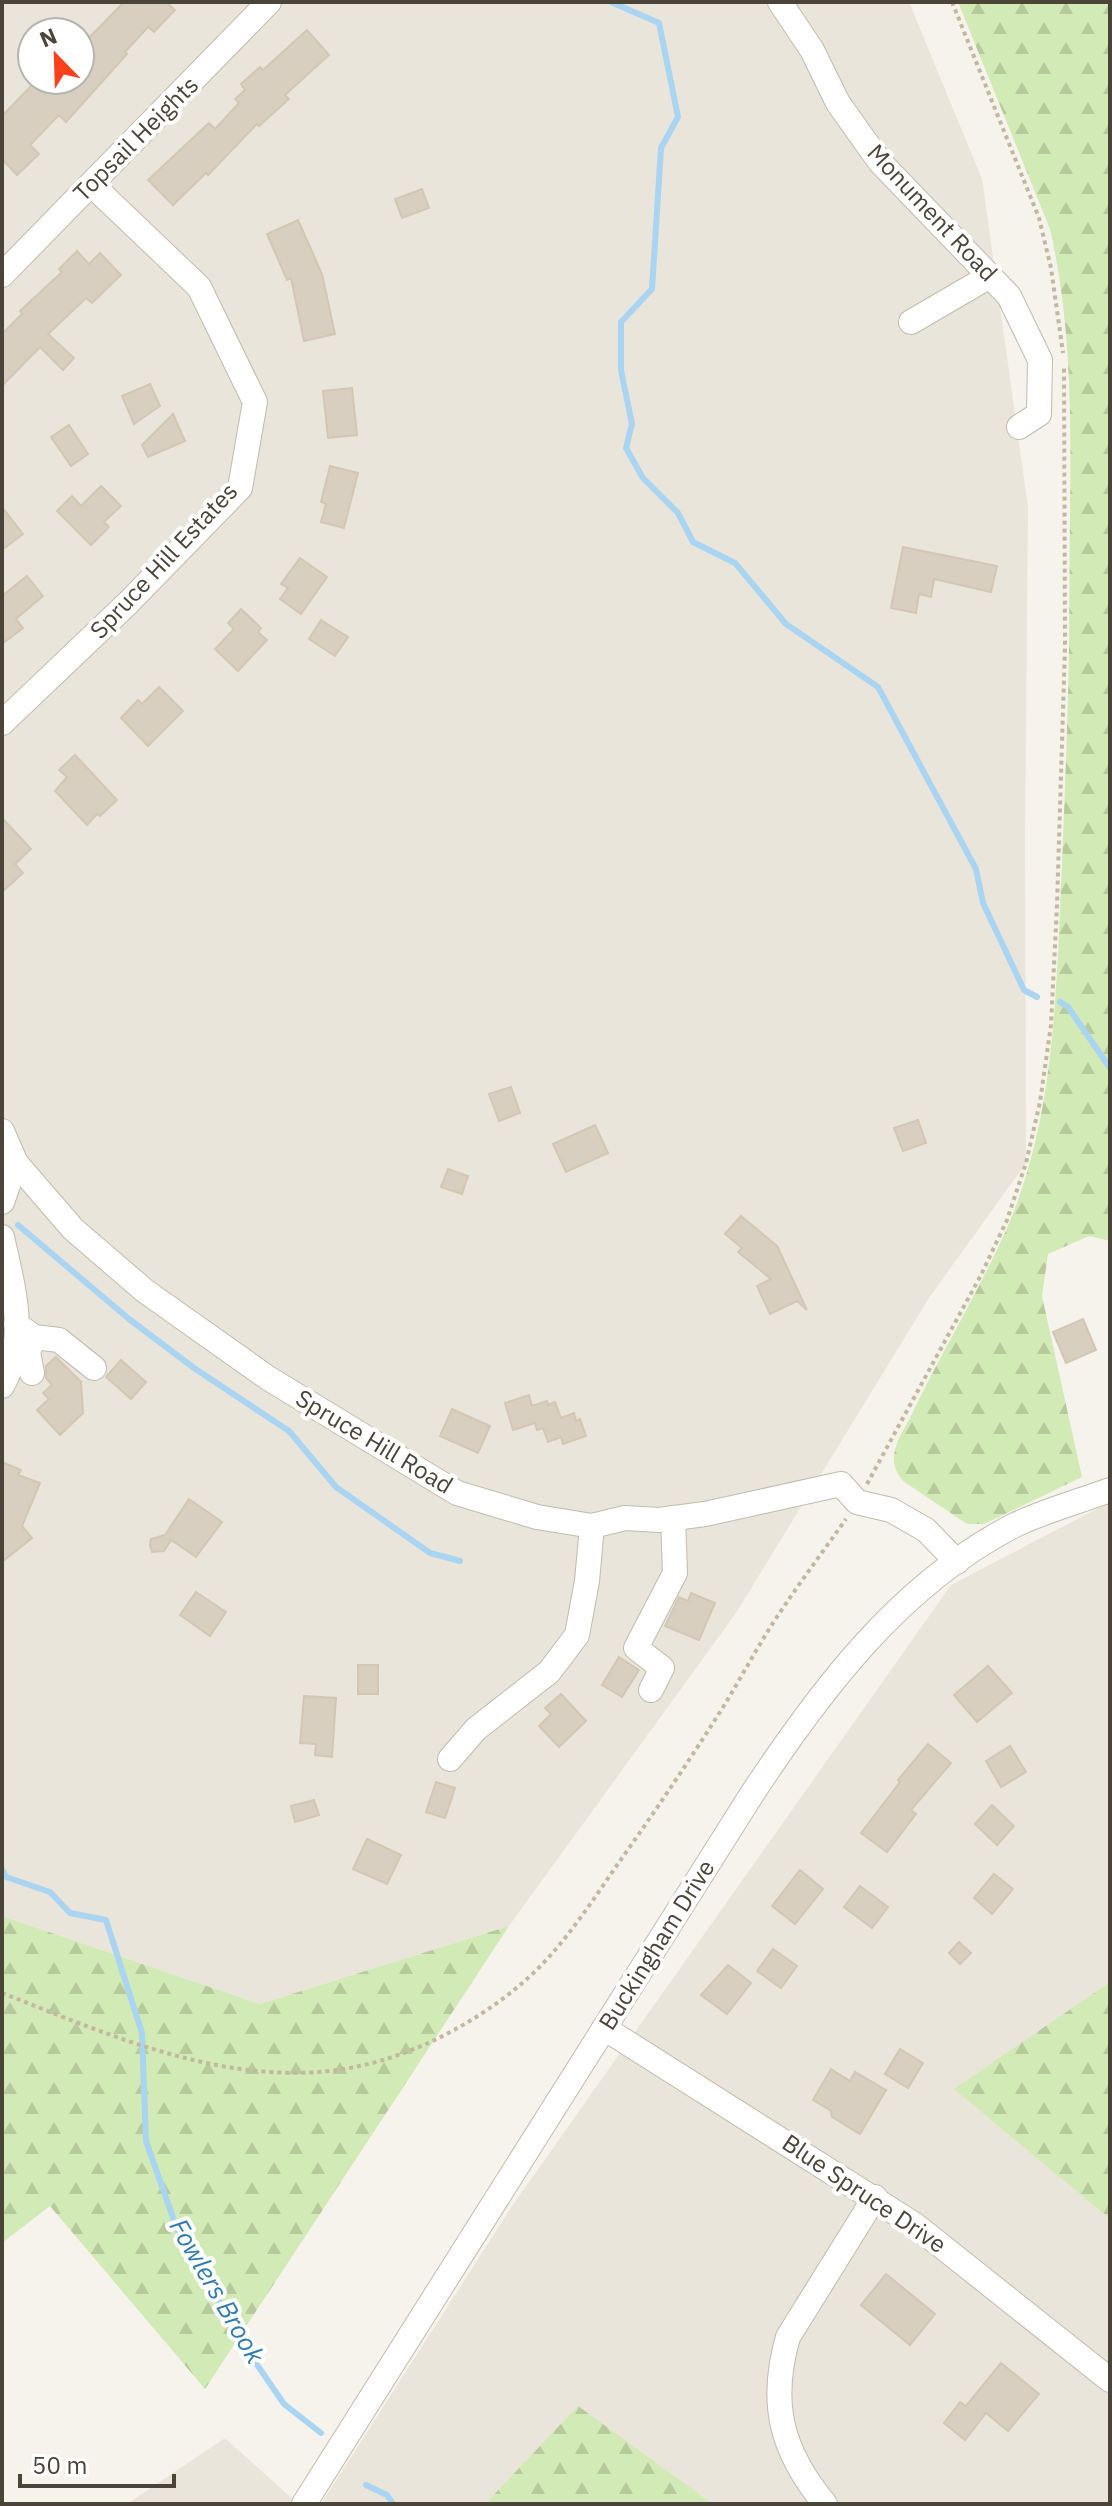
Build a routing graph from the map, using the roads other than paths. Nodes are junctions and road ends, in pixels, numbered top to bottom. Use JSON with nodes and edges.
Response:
{"nodes":[{"id":1,"x":269,"y":2,"type":"edge"},
{"id":2,"x":780,"y":2,"type":"edge"},
{"id":3,"x":91,"y":184,"type":"junction"},
{"id":4,"x":2,"y":275,"type":"edge"},
{"id":5,"x":990,"y":276,"type":"junction"},
{"id":6,"x":911,"y":322,"type":"dead end"},
{"id":7,"x":1019,"y":427,"type":"dead end"},
{"id":8,"x":2,"y":723,"type":"edge"},
{"id":9,"x":2,"y":1131,"type":"edge"},
{"id":10,"x":16,"y":1163,"type":"junction"},
{"id":11,"x":2,"y":1202,"type":"edge"},
{"id":12,"x":2,"y":1237,"type":"edge"},
{"id":13,"x":25,"y":1331,"type":"junction"},
{"id":14,"x":94,"y":1368,"type":"dead end"},
{"id":15,"x":32,"y":1373,"type":"dead end"},
{"id":16,"x":2,"y":1386,"type":"edge"},
{"id":17,"x":1110,"y":1490,"type":"edge"},
{"id":18,"x":673,"y":1518,"type":"junction"},
{"id":19,"x":592,"y":1526,"type":"junction"},
{"id":20,"x":957,"y":1562,"type":"junction"},
{"id":21,"x":651,"y":1690,"type":"dead end"},
{"id":22,"x":450,"y":1759,"type":"dead end"},
{"id":23,"x":604,"y":2028,"type":"junction"},
{"id":24,"x":875,"y":2197,"type":"junction"},
{"id":25,"x":1110,"y":2380,"type":"edge"},
{"id":26,"x":304,"y":2504,"type":"edge"},
{"id":27,"x":825,"y":2504,"type":"edge"}],
"edges":[{"from":1,"to":3,"type":"street","name":"Topsail Heights"},
{"from":2,"to":5,"type":"street","name":"Monument Road"},
{"from":3,"to":4,"type":"street","name":"Topsail Heights"},
{"from":3,"to":8,"type":"street","name":"Spruce Hill Estates"},
{"from":5,"to":6,"type":"street"},
{"from":5,"to":7,"type":"street","name":"Monument Road"},
{"from":9,"to":10,"type":"street","name":"Spruce Hill Road"},
{"from":10,"to":11,"type":"street"},
{"from":10,"to":19,"type":"street","name":"Spruce Hill Road"},
{"from":12,"to":13,"type":"street"},
{"from":13,"to":14,"type":"street"},
{"from":13,"to":15,"type":"street"},
{"from":13,"to":16,"type":"street"},
{"from":17,"to":20,"type":"street","name":"Buckingham Drive"},
{"from":18,"to":19,"type":"street","name":"Spruce Hill Road"},
{"from":18,"to":20,"type":"street","name":"Spruce Hill Road"},
{"from":18,"to":21,"type":"street"},
{"from":19,"to":22,"type":"street"},
{"from":20,"to":23,"type":"street","name":"Buckingham Drive"},
{"from":23,"to":24,"type":"street","name":"Blue Spruce Drive"},
{"from":23,"to":26,"type":"street","name":"Buckingham Drive"},
{"from":24,"to":25,"type":"street","name":"Blue Spruce Drive"},
{"from":24,"to":27,"type":"street"}]}
